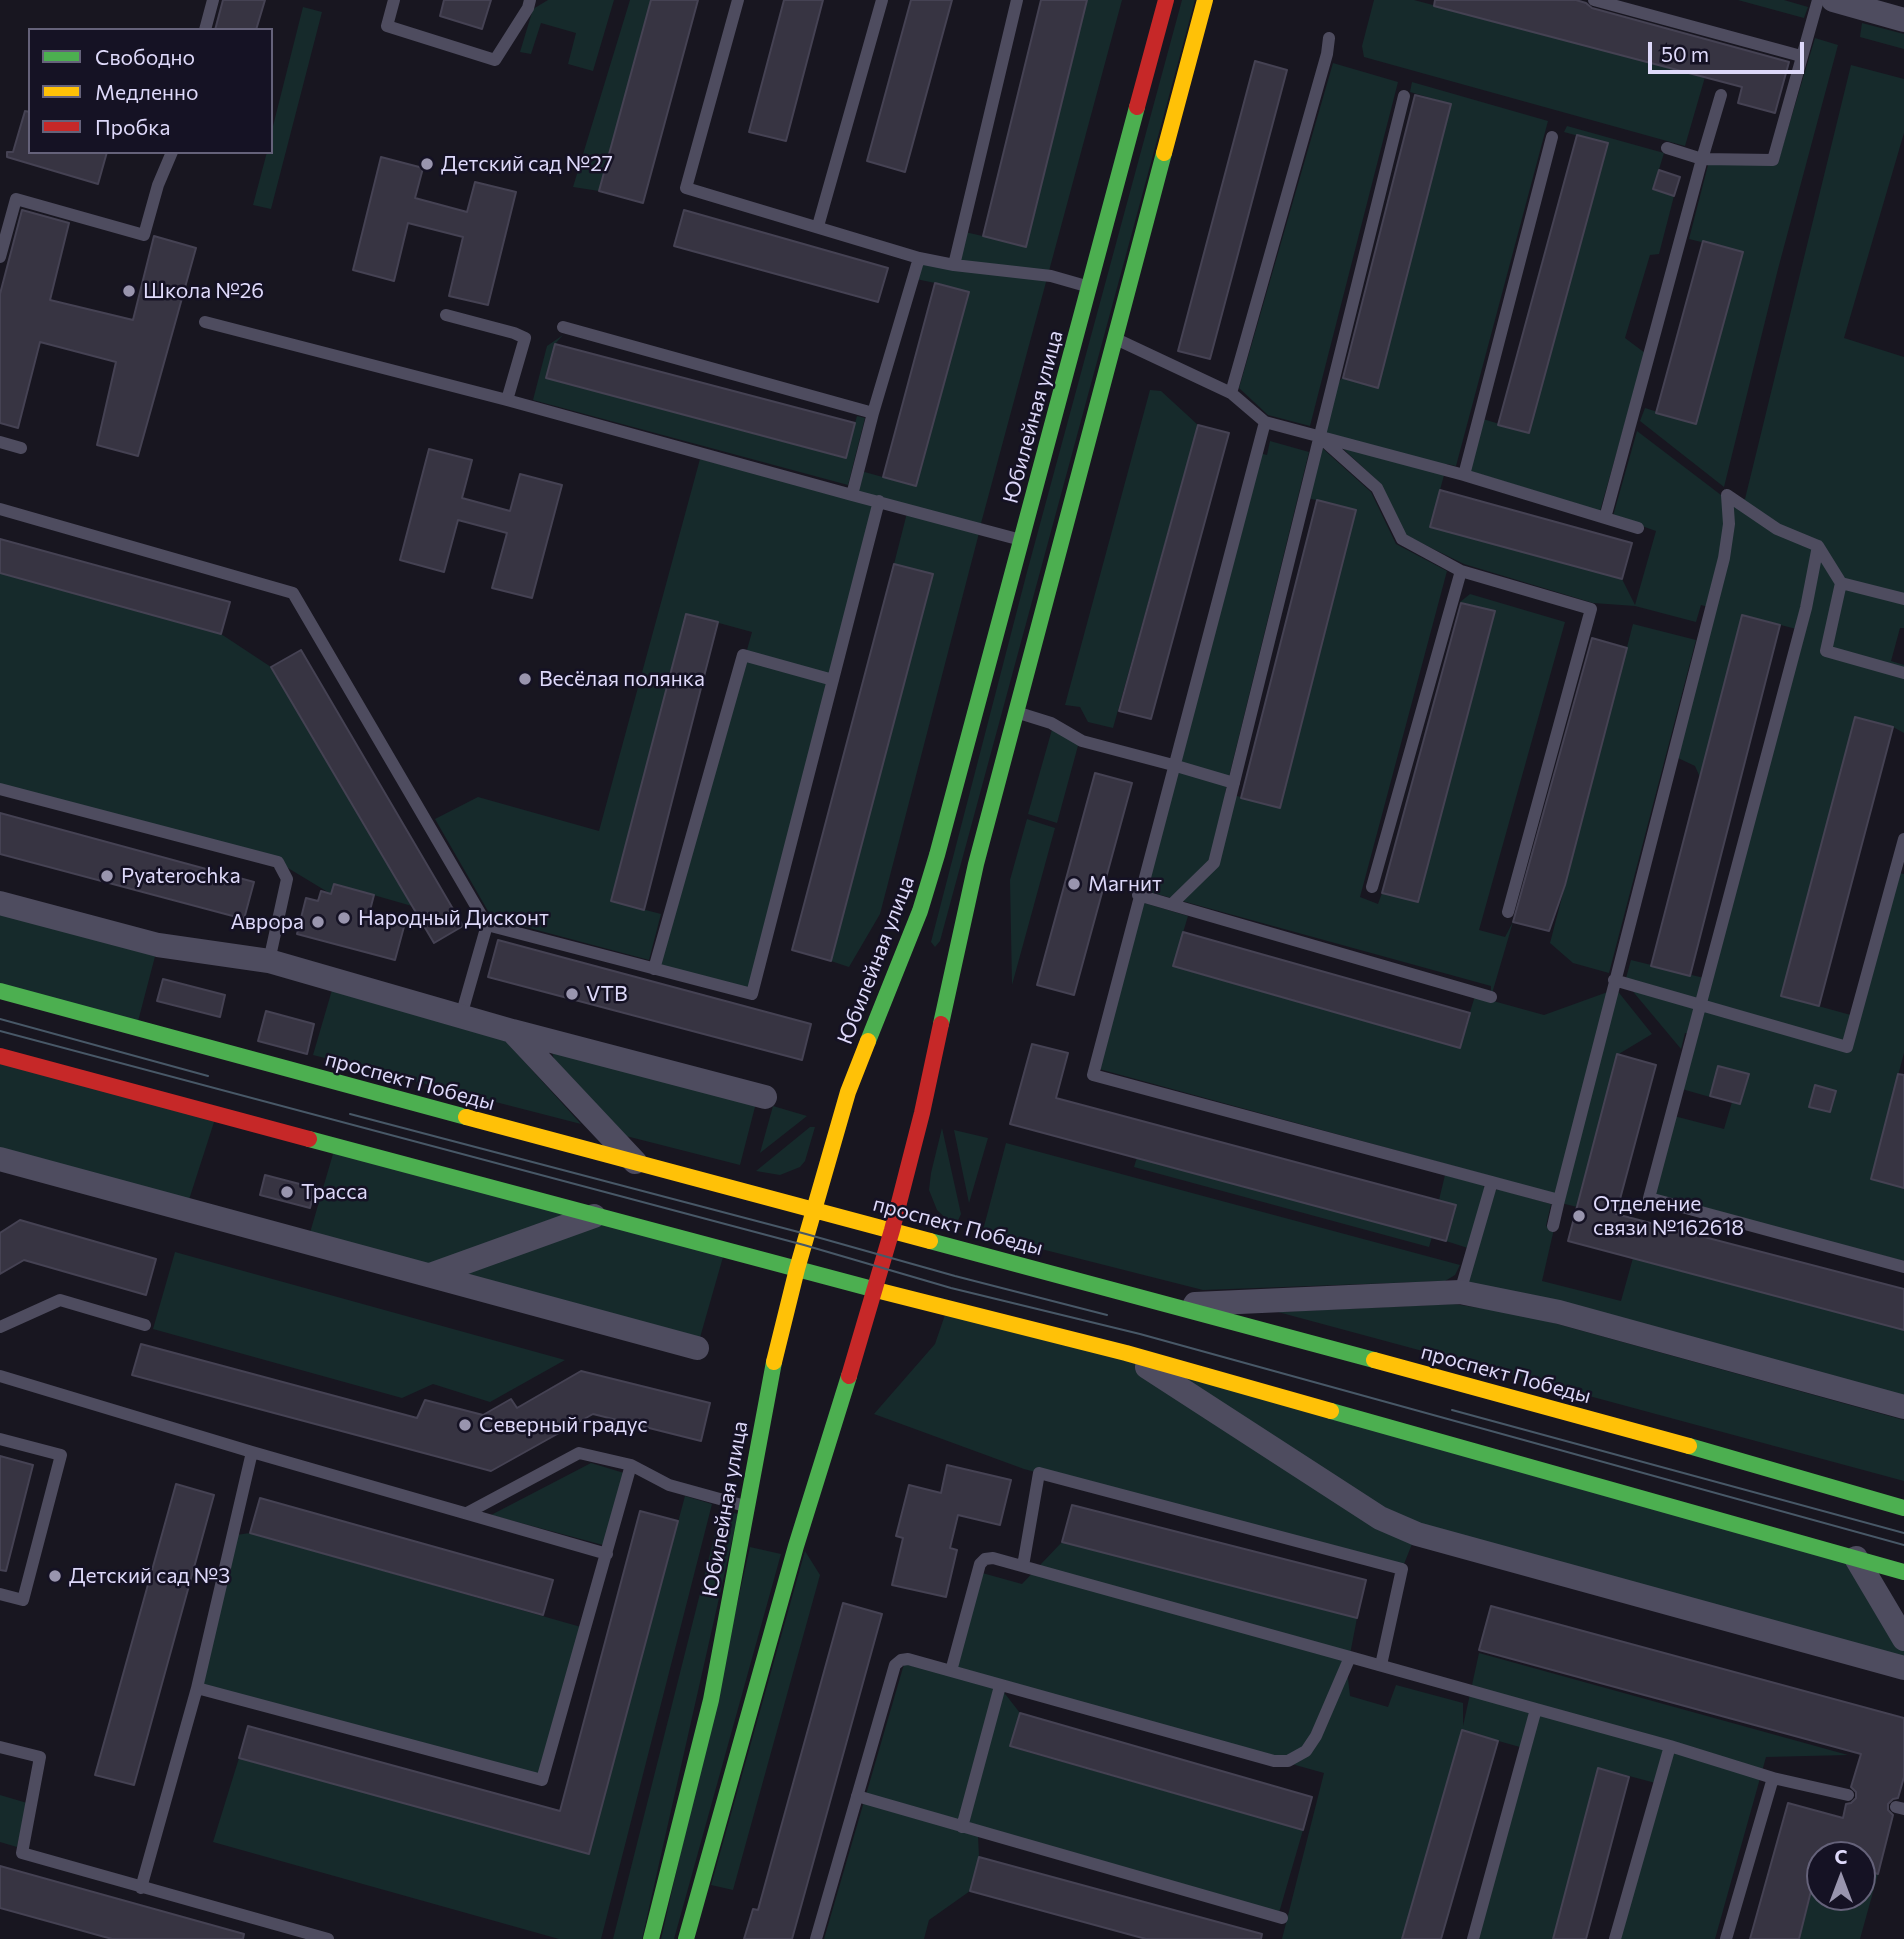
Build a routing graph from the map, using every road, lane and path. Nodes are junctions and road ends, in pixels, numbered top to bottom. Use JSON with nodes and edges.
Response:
{"nodes":[{"id":1,"x":213,"y":0,"type":"edge"},
{"id":2,"x":394,"y":0,"type":"edge"},
{"id":3,"x":530,"y":0,"type":"edge"},
{"id":4,"x":738,"y":0,"type":"edge"},
{"id":5,"x":882,"y":0,"type":"edge"},
{"id":6,"x":1017,"y":0,"type":"edge"},
{"id":7,"x":1166,"y":0,"type":"edge"},
{"id":8,"x":1205,"y":0,"type":"edge"},
{"id":9,"x":1594,"y":0,"type":"edge"},
{"id":10,"x":1818,"y":0,"type":"edge"},
{"id":11,"x":1833,"y":0,"type":"edge"},
{"id":12,"x":1904,"y":20,"type":"edge"},
{"id":13,"x":206,"y":28,"type":"edge"},
{"id":14,"x":1329,"y":38,"type":"dead end"},
{"id":15,"x":1801,"y":56,"type":"junction"},
{"id":16,"x":1721,"y":95,"type":"dead end"},
{"id":17,"x":1404,"y":96,"type":"dead end"},
{"id":18,"x":1552,"y":137,"type":"dead end"},
{"id":19,"x":1667,"y":148,"type":"dead end"},
{"id":20,"x":171,"y":154,"type":"edge"},
{"id":21,"x":1702,"y":159,"type":"junction"},
{"id":22,"x":818,"y":226,"type":"junction"},
{"id":23,"x":0,"y":257,"type":"edge"},
{"id":24,"x":919,"y":258,"type":"junction"},
{"id":25,"x":954,"y":265,"type":"junction"},
{"id":26,"x":1090,"y":288,"type":"junction"},
{"id":27,"x":446,"y":315,"type":"dead end"},
{"id":28,"x":205,"y":322,"type":"dead end"},
{"id":29,"x":564,"y":327,"type":"dead end"},
{"id":30,"x":1116,"y":339,"type":"junction"},
{"id":31,"x":1231,"y":393,"type":"junction"},
{"id":32,"x":508,"y":400,"type":"junction"},
{"id":33,"x":873,"y":413,"type":"junction"},
{"id":34,"x":1265,"y":422,"type":"junction"},
{"id":35,"x":1318,"y":436,"type":"junction"},
{"id":36,"x":0,"y":442,"type":"edge"},
{"id":37,"x":21,"y":448,"type":"dead end"},
{"id":38,"x":1464,"y":475,"type":"junction"},
{"id":39,"x":852,"y":495,"type":"junction"},
{"id":40,"x":879,"y":501,"type":"junction"},
{"id":41,"x":0,"y":509,"type":"edge"},
{"id":42,"x":1605,"y":518,"type":"junction"},
{"id":43,"x":1638,"y":528,"type":"dead end"},
{"id":44,"x":1021,"y":540,"type":"junction"},
{"id":45,"x":1818,"y":546,"type":"junction"},
{"id":46,"x":1461,"y":570,"type":"junction"},
{"id":47,"x":1841,"y":583,"type":"junction"},
{"id":48,"x":1904,"y":599,"type":"edge"},
{"id":49,"x":1904,"y":673,"type":"edge"},
{"id":50,"x":833,"y":680,"type":"junction"},
{"id":51,"x":1015,"y":712,"type":"junction"},
{"id":52,"x":1173,"y":765,"type":"junction"},
{"id":53,"x":1234,"y":783,"type":"junction"},
{"id":54,"x":0,"y":789,"type":"edge"},
{"id":55,"x":1904,"y":839,"type":"edge"},
{"id":56,"x":1372,"y":887,"type":"dead end"},
{"id":57,"x":1138,"y":895,"type":"junction"},
{"id":58,"x":0,"y":903,"type":"edge"},
{"id":59,"x":1172,"y":904,"type":"junction"},
{"id":60,"x":1508,"y":912,"type":"dead end"},
{"id":61,"x":487,"y":925,"type":"junction"},
{"id":62,"x":269,"y":961,"type":"junction"},
{"id":63,"x":654,"y":969,"type":"junction"},
{"id":64,"x":1614,"y":980,"type":"junction"},
{"id":65,"x":0,"y":991,"type":"edge"},
{"id":66,"x":1492,"y":997,"type":"dead end"},
{"id":67,"x":1700,"y":1006,"type":"junction"},
{"id":68,"x":461,"y":1016,"type":"junction"},
{"id":69,"x":512,"y":1031,"type":"junction"},
{"id":70,"x":0,"y":1056,"type":"edge"},
{"id":71,"x":765,"y":1097,"type":"dead end"},
{"id":72,"x":0,"y":1159,"type":"edge"},
{"id":73,"x":636,"y":1162,"type":"junction"},
{"id":74,"x":1492,"y":1182,"type":"junction"},
{"id":75,"x":1559,"y":1200,"type":"junction"},
{"id":76,"x":813,"y":1209,"type":"junction"},
{"id":77,"x":594,"y":1216,"type":"junction"},
{"id":78,"x":1553,"y":1226,"type":"dead end"},
{"id":79,"x":892,"y":1230,"type":"junction"},
{"id":80,"x":1904,"y":1267,"type":"edge"},
{"id":81,"x":797,"y":1269,"type":"junction"},
{"id":82,"x":430,"y":1275,"type":"junction"},
{"id":83,"x":876,"y":1290,"type":"junction"},
{"id":84,"x":1460,"y":1292,"type":"junction"},
{"id":85,"x":1173,"y":1305,"type":"junction"},
{"id":86,"x":145,"y":1325,"type":"dead end"},
{"id":87,"x":0,"y":1327,"type":"edge"},
{"id":88,"x":697,"y":1348,"type":"dead end"},
{"id":89,"x":1126,"y":1353,"type":"junction"},
{"id":90,"x":0,"y":1376,"type":"edge"},
{"id":91,"x":1904,"y":1407,"type":"edge"},
{"id":92,"x":0,"y":1439,"type":"edge"},
{"id":93,"x":252,"y":1452,"type":"junction"},
{"id":94,"x":631,"y":1465,"type":"junction"},
{"id":95,"x":747,"y":1507,"type":"junction"},
{"id":96,"x":1904,"y":1508,"type":"edge"},
{"id":97,"x":467,"y":1513,"type":"junction"},
{"id":98,"x":607,"y":1554,"type":"junction"},
{"id":99,"x":1856,"y":1558,"type":"junction"},
{"id":100,"x":1023,"y":1566,"type":"junction"},
{"id":101,"x":1904,"y":1572,"type":"edge"},
{"id":102,"x":0,"y":1594,"type":"edge"},
{"id":103,"x":1904,"y":1639,"type":"edge"},
{"id":104,"x":1350,"y":1657,"type":"junction"},
{"id":105,"x":1381,"y":1665,"type":"junction"},
{"id":106,"x":1904,"y":1668,"type":"edge"},
{"id":107,"x":951,"y":1671,"type":"junction"},
{"id":108,"x":1000,"y":1686,"type":"junction"},
{"id":109,"x":197,"y":1688,"type":"junction"},
{"id":110,"x":1536,"y":1709,"type":"junction"},
{"id":111,"x":1670,"y":1746,"type":"junction"},
{"id":112,"x":0,"y":1747,"type":"edge"},
{"id":113,"x":1773,"y":1778,"type":"junction"},
{"id":114,"x":1849,"y":1795,"type":"dead end"},
{"id":115,"x":857,"y":1796,"type":"junction"},
{"id":116,"x":962,"y":1827,"type":"junction"},
{"id":117,"x":141,"y":1888,"type":"junction"},
{"id":118,"x":1282,"y":1918,"type":"dead end"},
{"id":119,"x":328,"y":1939,"type":"edge"},
{"id":120,"x":651,"y":1939,"type":"edge"},
{"id":121,"x":686,"y":1939,"type":"edge"},
{"id":122,"x":816,"y":1939,"type":"edge"},
{"id":123,"x":1473,"y":1939,"type":"edge"},
{"id":124,"x":1615,"y":1939,"type":"edge"},
{"id":125,"x":1726,"y":1939,"type":"edge"}],
"edges":[{"from":1,"to":13,"type":"lane"},
{"from":2,"to":3,"type":"lane"},
{"from":4,"to":22,"type":"lane"},
{"from":5,"to":22,"type":"lane"},
{"from":6,"to":25,"type":"lane"},
{"from":7,"to":26,"type":"street","name":"Юбилейная улица"},
{"from":8,"to":30,"type":"street"},
{"from":9,"to":15,"type":"lane"},
{"from":10,"to":15,"type":"lane"},
{"from":11,"to":12,"type":"street"},
{"from":14,"to":31,"type":"lane"},
{"from":15,"to":21,"type":"lane"},
{"from":16,"to":21,"type":"lane"},
{"from":17,"to":35,"type":"lane"},
{"from":18,"to":38,"type":"lane"},
{"from":19,"to":21,"type":"lane"},
{"from":20,"to":23,"type":"lane"},
{"from":21,"to":42,"type":"lane"},
{"from":22,"to":24,"type":"lane"},
{"from":24,"to":25,"type":"lane"},
{"from":24,"to":33,"type":"lane"},
{"from":25,"to":26,"type":"lane"},
{"from":26,"to":44,"type":"street","name":"Юбилейная улица"},
{"from":27,"to":32,"type":"lane"},
{"from":28,"to":32,"type":"lane"},
{"from":29,"to":33,"type":"lane"},
{"from":30,"to":31,"type":"lane"},
{"from":30,"to":51,"type":"street"},
{"from":31,"to":34,"type":"lane"},
{"from":32,"to":39,"type":"lane"},
{"from":33,"to":39,"type":"lane"},
{"from":34,"to":35,"type":"lane"},
{"from":34,"to":52,"type":"lane"},
{"from":35,"to":38,"type":"lane"},
{"from":35,"to":46,"type":"lane"},
{"from":35,"to":53,"type":"lane"},
{"from":36,"to":37,"type":"lane"},
{"from":38,"to":42,"type":"lane"},
{"from":39,"to":40,"type":"lane"},
{"from":40,"to":44,"type":"lane"},
{"from":40,"to":50,"type":"lane"},
{"from":41,"to":61,"type":"lane"},
{"from":42,"to":43,"type":"lane"},
{"from":44,"to":76,"type":"street","name":"Юбилейная улица"},
{"from":45,"to":47,"type":"lane"},
{"from":45,"to":64,"type":"lane"},
{"from":45,"to":67,"type":"lane"},
{"from":46,"to":56,"type":"lane"},
{"from":46,"to":60,"type":"lane"},
{"from":47,"to":48,"type":"lane"},
{"from":47,"to":49,"type":"lane"},
{"from":50,"to":63,"type":"lane"},
{"from":50,"to":63,"type":"lane"},
{"from":51,"to":52,"type":"lane"},
{"from":51,"to":79,"type":"street"},
{"from":52,"to":53,"type":"lane"},
{"from":52,"to":57,"type":"lane"},
{"from":53,"to":59,"type":"lane"},
{"from":54,"to":62,"type":"lane"},
{"from":55,"to":67,"type":"lane"},
{"from":57,"to":59,"type":"lane"},
{"from":57,"to":74,"type":"lane"},
{"from":58,"to":62,"type":"street"},
{"from":59,"to":66,"type":"lane"},
{"from":61,"to":63,"type":"lane"},
{"from":61,"to":68,"type":"lane"},
{"from":62,"to":68,"type":"street"},
{"from":64,"to":67,"type":"lane"},
{"from":64,"to":75,"type":"lane"},
{"from":65,"to":73,"type":"street","name":"проспект Победы"},
{"from":67,"to":80,"type":"lane"},
{"from":68,"to":69,"type":"street"},
{"from":69,"to":71,"type":"street"},
{"from":69,"to":73,"type":"street"},
{"from":70,"to":77,"type":"street"},
{"from":72,"to":82,"type":"street"},
{"from":73,"to":76,"type":"street","name":"проспект Победы"},
{"from":74,"to":75,"type":"lane"},
{"from":74,"to":84,"type":"lane"},
{"from":75,"to":78,"type":"lane"},
{"from":76,"to":79,"type":"street","name":"проспект Победы"},
{"from":76,"to":81,"type":"street","name":"Юбилейная улица"},
{"from":77,"to":81,"type":"street"},
{"from":77,"to":82,"type":"street"},
{"from":79,"to":83,"type":"street"},
{"from":79,"to":85,"type":"street","name":"проспект Победы"},
{"from":81,"to":83,"type":"street"},
{"from":81,"to":95,"type":"street","name":"Юбилейная улица"},
{"from":82,"to":88,"type":"street"},
{"from":83,"to":89,"type":"street"},
{"from":83,"to":121,"type":"street"},
{"from":84,"to":85,"type":"street"},
{"from":84,"to":91,"type":"street"},
{"from":85,"to":96,"type":"street","name":"проспект Победы"},
{"from":86,"to":87,"type":"lane"},
{"from":89,"to":99,"type":"street"},
{"from":89,"to":106,"type":"street"},
{"from":90,"to":93,"type":"lane"},
{"from":92,"to":102,"type":"lane"},
{"from":93,"to":97,"type":"lane"},
{"from":93,"to":109,"type":"lane"},
{"from":94,"to":95,"type":"lane"},
{"from":94,"to":97,"type":"lane"},
{"from":94,"to":98,"type":"lane"},
{"from":95,"to":120,"type":"street","name":"Юбилейная улица"},
{"from":97,"to":98,"type":"lane"},
{"from":98,"to":109,"type":"lane"},
{"from":99,"to":101,"type":"street"},
{"from":99,"to":103,"type":"street"},
{"from":100,"to":104,"type":"lane"},
{"from":100,"to":105,"type":"lane"},
{"from":100,"to":107,"type":"lane"},
{"from":104,"to":105,"type":"lane"},
{"from":104,"to":108,"type":"lane"},
{"from":105,"to":110,"type":"lane"},
{"from":107,"to":108,"type":"lane"},
{"from":107,"to":115,"type":"lane"},
{"from":108,"to":116,"type":"lane"},
{"from":109,"to":117,"type":"lane"},
{"from":110,"to":111,"type":"lane"},
{"from":110,"to":123,"type":"lane"},
{"from":111,"to":113,"type":"lane"},
{"from":111,"to":124,"type":"lane"},
{"from":112,"to":117,"type":"lane"},
{"from":113,"to":114,"type":"lane"},
{"from":113,"to":125,"type":"lane"},
{"from":115,"to":116,"type":"lane"},
{"from":115,"to":122,"type":"lane"},
{"from":116,"to":118,"type":"lane"},
{"from":117,"to":119,"type":"lane"}]}
